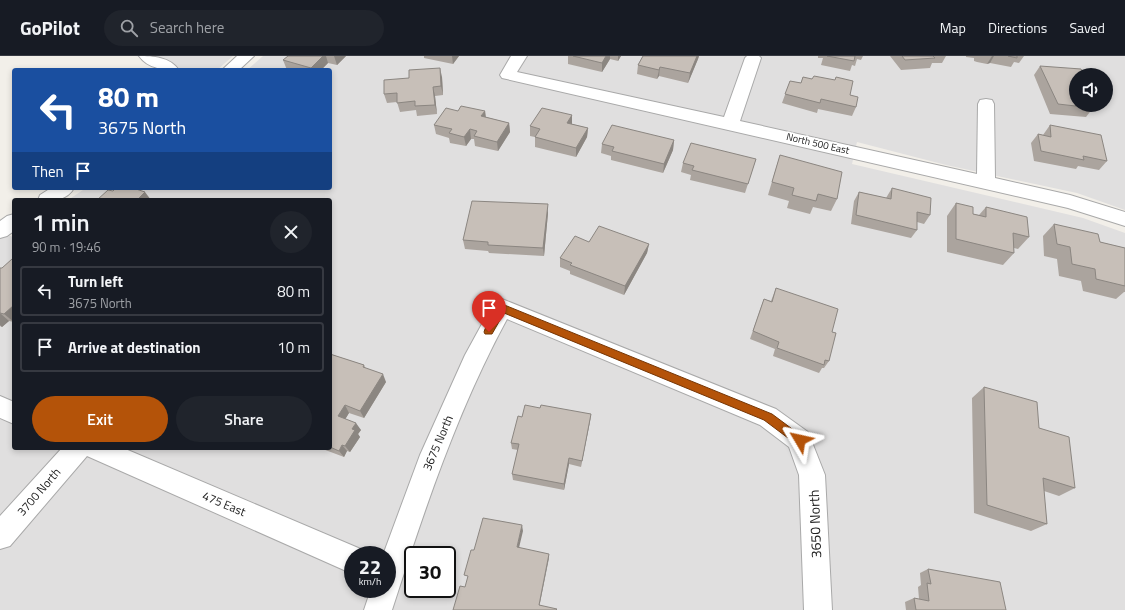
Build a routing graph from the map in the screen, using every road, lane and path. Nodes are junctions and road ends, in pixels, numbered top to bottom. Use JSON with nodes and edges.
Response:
{"nodes":[{"id":1,"x":147,"y":56,"type":"edge"},
{"id":2,"x":246,"y":56,"type":"edge"},
{"id":3,"x":519,"y":56,"type":"edge"},
{"id":4,"x":753,"y":58,"type":"dead end"},
{"id":5,"x":168,"y":68,"type":"edge"},
{"id":6,"x":232,"y":68,"type":"edge"},
{"id":7,"x":986,"y":104,"type":"dead end"},
{"id":8,"x":730,"y":124,"type":"junction"},
{"id":9,"x":986,"y":183,"type":"junction"},
{"id":10,"x":62,"y":190,"type":"edge"},
{"id":11,"x":49,"y":198,"type":"edge"},
{"id":12,"x":1125,"y":220,"type":"edge"},
{"id":13,"x":12,"y":222,"type":"edge"},
{"id":14,"x":0,"y":230,"type":"edge"},
{"id":15,"x":502,"y":308,"type":"joint"},
{"id":16,"x":0,"y":407,"type":"edge"},
{"id":17,"x":12,"y":412,"type":"edge"},
{"id":18,"x":76,"y":450,"type":"edge"},
{"id":19,"x":100,"y":450,"type":"edge"},
{"id":20,"x":0,"y":536,"type":"edge"},
{"id":21,"x":344,"y":556,"type":"edge"},
{"id":22,"x":396,"y":556,"type":"edge"},
{"id":23,"x":382,"y":598,"type":"edge"},
{"id":24,"x":378,"y":610,"type":"edge"},
{"id":25,"x":818,"y":610,"type":"edge"}],
"edges":[{"from":1,"to":5,"type":"street"},
{"from":2,"to":6,"type":"street"},
{"from":3,"to":8,"type":"street","name":"North 500 East"},
{"from":4,"to":8,"type":"street"},
{"from":7,"to":9,"type":"street"},
{"from":8,"to":9,"type":"street","name":"North 500 East"},
{"from":9,"to":12,"type":"street","name":"North 500 East"},
{"from":10,"to":11,"type":"street"},
{"from":13,"to":14,"type":"street"},
{"from":15,"to":22,"type":"street","name":"3675 North"},
{"from":15,"to":25,"type":"street","name":"3650 North"},
{"from":16,"to":17,"type":"street"},
{"from":18,"to":20,"type":"street","name":"3700 North"},
{"from":19,"to":21,"type":"street","name":"475 East"},
{"from":23,"to":24,"type":"street","name":"3675 North"}]}
